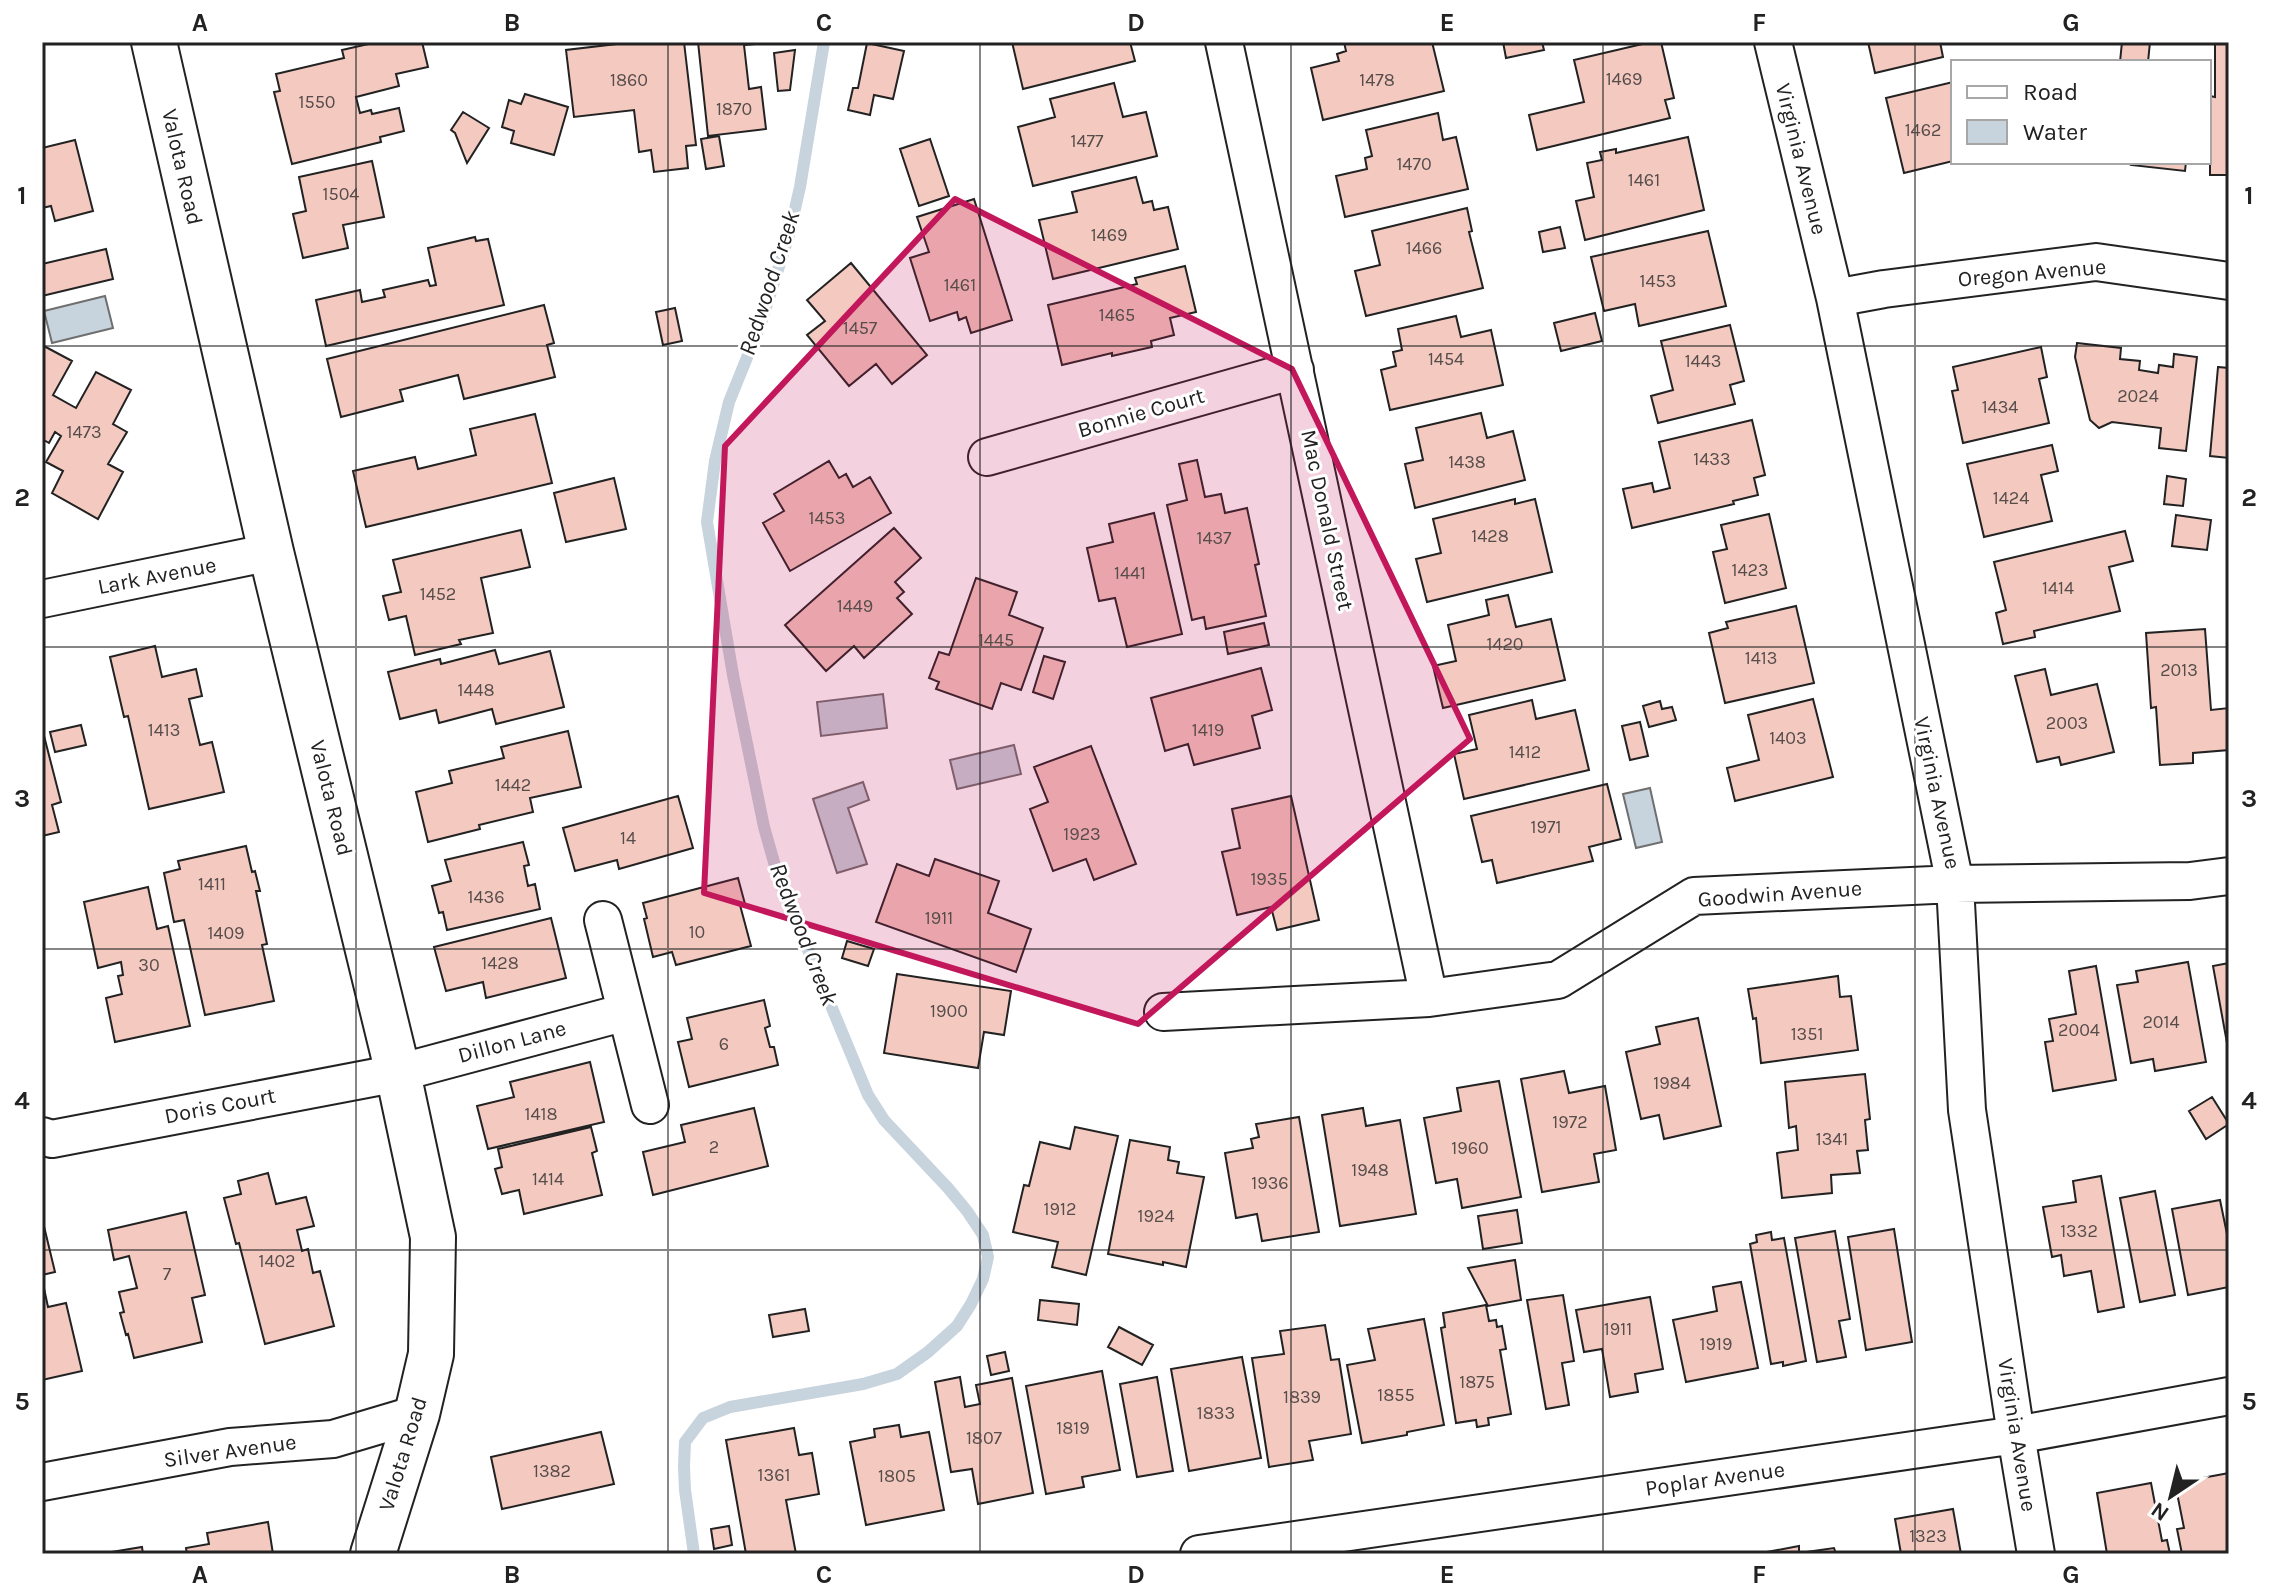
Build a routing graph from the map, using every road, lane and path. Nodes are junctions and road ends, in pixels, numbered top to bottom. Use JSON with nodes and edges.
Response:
{"nodes":[{"id":1,"x":154,"y":42,"type":"edge"},
{"id":2,"x":1224,"y":42,"type":"edge"},
{"id":3,"x":1773,"y":42,"type":"edge"},
{"id":4,"x":2229,"y":281,"type":"edge"},
{"id":5,"x":1835,"y":298,"type":"junction"},
{"id":6,"x":1295,"y":370,"type":"junction"},
{"id":7,"x":987,"y":457,"type":"dead end"},
{"id":8,"x":271,"y":552,"type":"junction"},
{"id":9,"x":42,"y":599,"type":"edge"},
{"id":10,"x":2229,"y":876,"type":"edge"},
{"id":11,"x":1955,"y":884,"type":"junction"},
{"id":12,"x":603,"y":920,"type":"dead end"},
{"id":13,"x":1429,"y":998,"type":"junction"},
{"id":14,"x":626,"y":1012,"type":"junction"},
{"id":15,"x":1163,"y":1012,"type":"dead end"},
{"id":16,"x":398,"y":1073,"type":"junction"},
{"id":17,"x":650,"y":1105,"type":"dead end"},
{"id":18,"x":42,"y":1136,"type":"edge"},
{"id":19,"x":2229,"y":1396,"type":"edge"},
{"id":20,"x":417,"y":1414,"type":"junction"},
{"id":21,"x":2016,"y":1435,"type":"junction"},
{"id":22,"x":42,"y":1482,"type":"edge"},
{"id":23,"x":373,"y":1554,"type":"edge"},
{"id":24,"x":1199,"y":1554,"type":"edge"},
{"id":25,"x":2036,"y":1554,"type":"edge"}],
"edges":[{"from":1,"to":8,"type":"street","name":"Valota Road"},
{"from":2,"to":6,"type":"street","name":"Mac Donald Street"},
{"from":3,"to":5,"type":"street","name":"Virginia Avenue"},
{"from":4,"to":5,"type":"street","name":"Oregon Avenue"},
{"from":5,"to":11,"type":"street","name":"Virginia Avenue"},
{"from":6,"to":7,"type":"street","name":"Bonnie Court"},
{"from":6,"to":13,"type":"street","name":"Mac Donald Street"},
{"from":8,"to":9,"type":"street","name":"Lark Avenue"},
{"from":8,"to":16,"type":"street","name":"Valota Road"},
{"from":10,"to":11,"type":"street","name":"Goodwin Avenue"},
{"from":11,"to":13,"type":"street","name":"Goodwin Avenue"},
{"from":11,"to":21,"type":"street","name":"Virginia Avenue"},
{"from":12,"to":14,"type":"street"},
{"from":13,"to":15,"type":"street","name":"Goodwin Avenue"},
{"from":14,"to":16,"type":"street","name":"Dillon Lane"},
{"from":14,"to":17,"type":"street"},
{"from":16,"to":18,"type":"street","name":"Doris Court"},
{"from":16,"to":20,"type":"street","name":"Valota Road"},
{"from":19,"to":21,"type":"street","name":"Poplar Avenue"},
{"from":20,"to":22,"type":"street","name":"Silver Avenue"},
{"from":20,"to":23,"type":"street","name":"Valota Road"},
{"from":21,"to":24,"type":"street","name":"Poplar Avenue"},
{"from":21,"to":25,"type":"street","name":"Virginia Avenue"}]}
